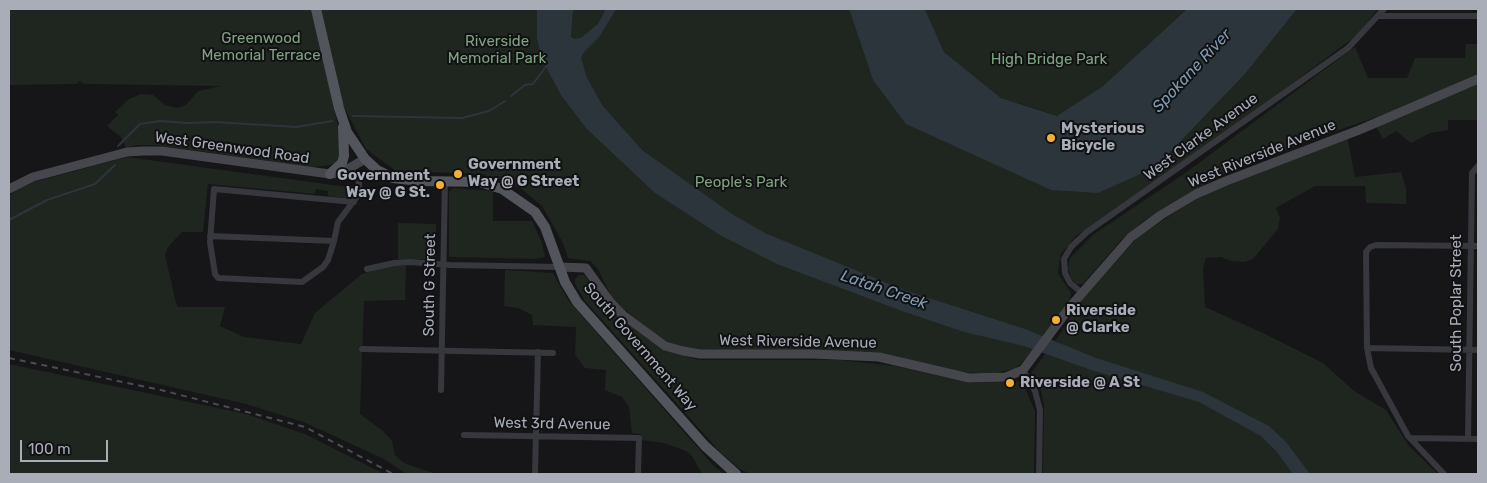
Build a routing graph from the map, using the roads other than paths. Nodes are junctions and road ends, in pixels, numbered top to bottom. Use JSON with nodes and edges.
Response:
{"nodes":[{"id":1,"x":316,"y":9,"type":"edge"},
{"id":2,"x":1384,"y":9,"type":"edge"},
{"id":3,"x":1431,"y":12,"type":"edge"},
{"id":4,"x":1379,"y":16,"type":"junction"},
{"id":5,"x":1478,"y":16,"type":"edge"},
{"id":6,"x":1478,"y":79,"type":"edge"},
{"id":7,"x":343,"y":120,"type":"junction"},
{"id":8,"x":365,"y":159,"type":"junction"},
{"id":9,"x":1477,"y":167,"type":"edge"},
{"id":10,"x":351,"y":168,"type":"junction"},
{"id":11,"x":330,"y":174,"type":"junction"},
{"id":12,"x":445,"y":181,"type":"junction"},
{"id":13,"x":9,"y":190,"type":"edge"},
{"id":14,"x":354,"y":202,"type":"junction"},
{"id":15,"x":210,"y":236,"type":"junction"},
{"id":16,"x":334,"y":240,"type":"junction"},
{"id":17,"x":1470,"y":246,"type":"junction"},
{"id":18,"x":1478,"y":246,"type":"edge"},
{"id":19,"x":443,"y":264,"type":"junction"},
{"id":20,"x":560,"y":266,"type":"junction"},
{"id":21,"x":367,"y":269,"type":"dead end"},
{"id":22,"x":1082,"y":293,"type":"junction"},
{"id":23,"x":1367,"y":348,"type":"junction"},
{"id":24,"x":362,"y":349,"type":"dead end"},
{"id":25,"x":442,"y":350,"type":"junction"},
{"id":26,"x":1469,"y":350,"type":"junction"},
{"id":27,"x":1478,"y":350,"type":"edge"},
{"id":28,"x":538,"y":352,"type":"junction"},
{"id":29,"x":553,"y":353,"type":"dead end"},
{"id":30,"x":1023,"y":370,"type":"junction"},
{"id":31,"x":441,"y":390,"type":"dead end"},
{"id":32,"x":464,"y":435,"type":"dead end"},
{"id":33,"x":536,"y":436,"type":"junction"},
{"id":34,"x":1410,"y":438,"type":"junction"},
{"id":35,"x":1468,"y":439,"type":"junction"},
{"id":36,"x":1478,"y":439,"type":"edge"},
{"id":37,"x":535,"y":474,"type":"edge"},
{"id":38,"x":638,"y":474,"type":"edge"},
{"id":39,"x":736,"y":474,"type":"edge"},
{"id":40,"x":1039,"y":474,"type":"edge"},
{"id":41,"x":1444,"y":474,"type":"edge"}],
"edges":[{"from":1,"to":7,"type":"main road","name":"South Government Way"},
{"from":2,"to":4,"type":"street","name":"West Clarke Avenue"},
{"from":3,"to":4,"type":"street"},
{"from":3,"to":5,"type":"street"},
{"from":4,"to":22,"type":"street","name":"West Clarke Avenue"},
{"from":6,"to":22,"type":"main road","name":"West Riverside Avenue"},
{"from":7,"to":8,"type":"main road","name":"South Government Way"},
{"from":7,"to":11,"type":"main road"},
{"from":8,"to":10,"type":"main road","name":"West Greenwood Road"},
{"from":8,"to":12,"type":"main road","name":"South Government Way"},
{"from":9,"to":17,"type":"street","name":"South Poplar Street"},
{"from":10,"to":11,"type":"main road","name":"West Greenwood Road"},
{"from":10,"to":14,"type":"street"},
{"from":11,"to":13,"type":"main road","name":"West Greenwood Road"},
{"from":12,"to":19,"type":"street","name":"South G Street"},
{"from":12,"to":20,"type":"main road","name":"South Government Way"},
{"from":14,"to":15,"type":"street"},
{"from":14,"to":16,"type":"street"},
{"from":15,"to":16,"type":"street"},
{"from":15,"to":16,"type":"street"},
{"from":17,"to":18,"type":"street"},
{"from":17,"to":23,"type":"street"},
{"from":17,"to":26,"type":"street","name":"South Poplar Street"},
{"from":19,"to":20,"type":"street"},
{"from":19,"to":21,"type":"street"},
{"from":19,"to":25,"type":"street","name":"South G Street"},
{"from":20,"to":30,"type":"main road","name":"West Riverside Avenue"},
{"from":20,"to":39,"type":"main road","name":"South Government Way"},
{"from":22,"to":30,"type":"main road","name":"West Riverside Avenue"},
{"from":23,"to":26,"type":"street"},
{"from":23,"to":34,"type":"street"},
{"from":24,"to":25,"type":"street"},
{"from":25,"to":28,"type":"street"},
{"from":25,"to":31,"type":"street","name":"South G Street"},
{"from":26,"to":27,"type":"street"},
{"from":26,"to":35,"type":"street","name":"South Poplar Street"},
{"from":28,"to":29,"type":"street"},
{"from":28,"to":33,"type":"street"},
{"from":30,"to":40,"type":"street"},
{"from":32,"to":33,"type":"street","name":"West 3rd Avenue"},
{"from":33,"to":37,"type":"street"},
{"from":33,"to":38,"type":"street","name":"West 3rd Avenue"},
{"from":34,"to":35,"type":"street"},
{"from":34,"to":41,"type":"street"},
{"from":35,"to":36,"type":"street"}]}
